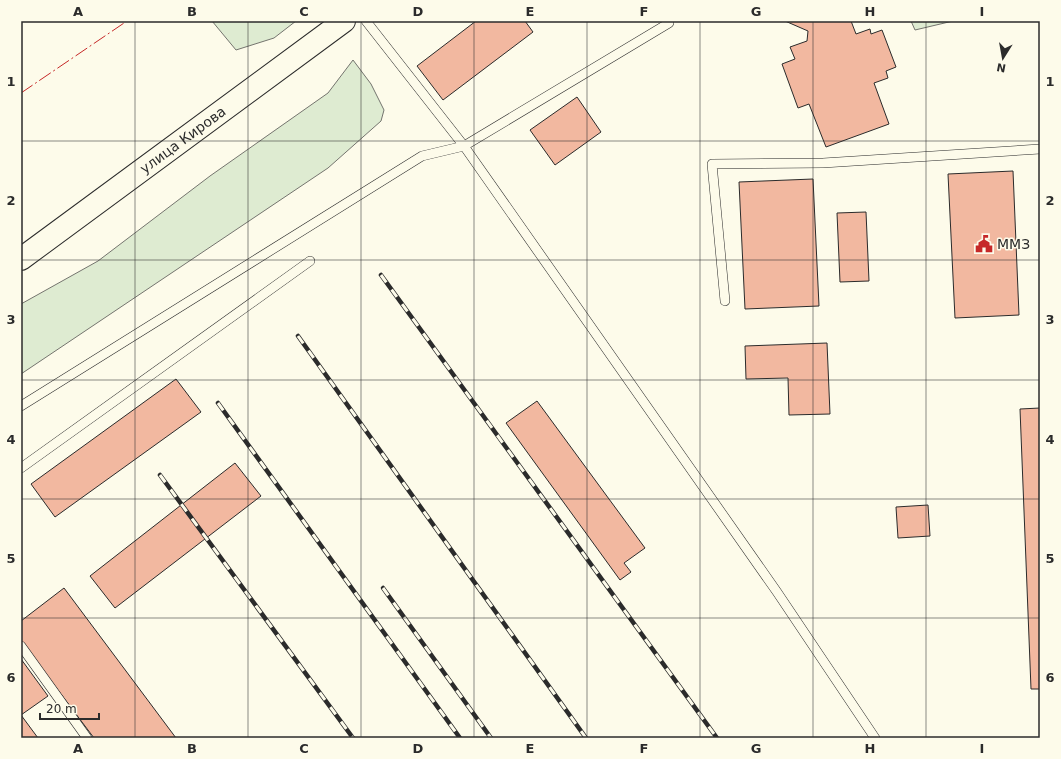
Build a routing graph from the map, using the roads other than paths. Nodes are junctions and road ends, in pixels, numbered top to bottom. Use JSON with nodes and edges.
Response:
{"nodes":[{"id":1,"x":344,"y":21,"type":"edge"},
{"id":2,"x":366,"y":21,"type":"edge"},
{"id":3,"x":669,"y":23,"type":"dead end"},
{"id":4,"x":464,"y":146,"type":"junction"},
{"id":5,"x":1040,"y":149,"type":"edge"},
{"id":6,"x":21,"y":259,"type":"edge"},
{"id":7,"x":310,"y":261,"type":"dead end"},
{"id":8,"x":725,"y":301,"type":"dead end"},
{"id":9,"x":21,"y":406,"type":"edge"},
{"id":10,"x":21,"y":468,"type":"edge"},
{"id":11,"x":21,"y":646,"type":"edge"},
{"id":12,"x":87,"y":738,"type":"edge"},
{"id":13,"x":875,"y":738,"type":"edge"}],
"edges":[{"from":1,"to":6,"type":"main road","name":"улица Кирова"},
{"from":2,"to":4,"type":"lane"},
{"from":3,"to":4,"type":"lane"},
{"from":4,"to":9,"type":"lane"},
{"from":4,"to":13,"type":"lane"},
{"from":5,"to":8,"type":"lane"},
{"from":7,"to":10,"type":"lane"},
{"from":11,"to":12,"type":"lane"}]}
